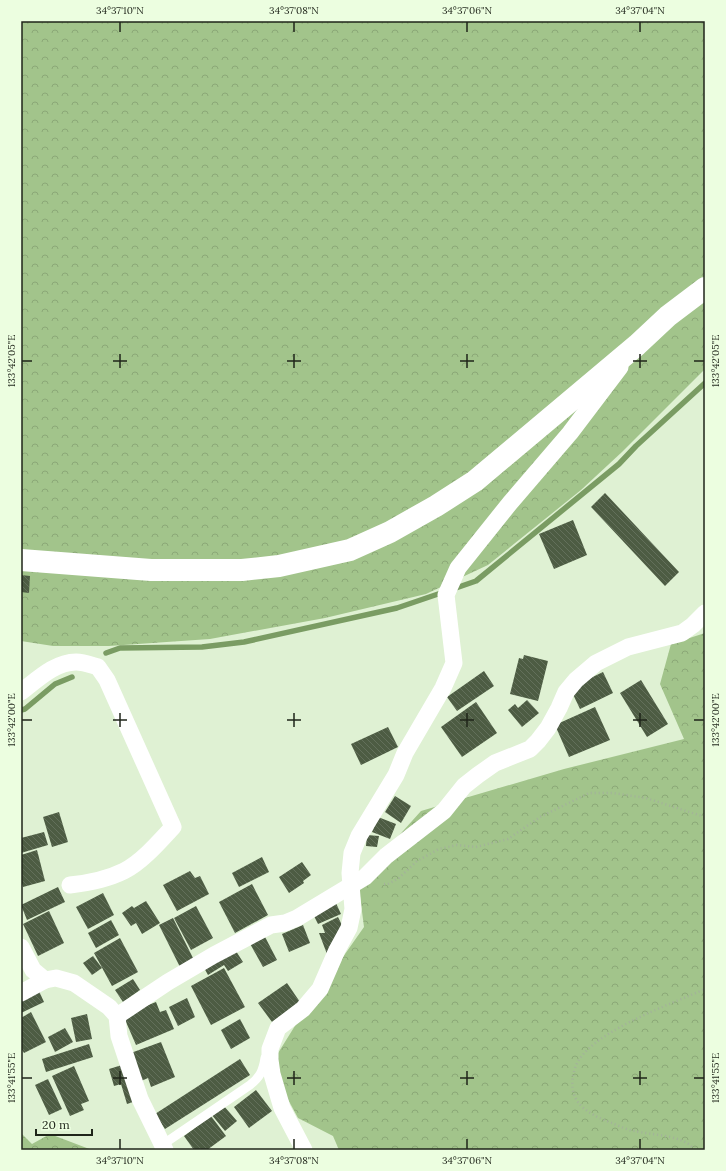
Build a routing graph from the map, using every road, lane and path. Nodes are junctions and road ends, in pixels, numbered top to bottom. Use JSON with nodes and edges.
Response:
{"nodes":[{"id":1,"x":705,"y":288,"type":"edge"},
{"id":2,"x":636,"y":345,"type":"junction"},
{"id":3,"x":21,"y":560,"type":"edge"},
{"id":4,"x":705,"y":613,"type":"edge"},
{"id":5,"x":21,"y":692,"type":"edge"},
{"id":6,"x":705,"y":817,"type":"edge"},
{"id":7,"x":358,"y":881,"type":"junction"},
{"id":8,"x":70,"y":885,"type":"dead end"},
{"id":9,"x":21,"y":947,"type":"edge"},
{"id":10,"x":45,"y":980,"type":"junction"},
{"id":11,"x":705,"y":989,"type":"edge"},
{"id":12,"x":21,"y":993,"type":"edge"},
{"id":13,"x":116,"y":1016,"type":"junction"},
{"id":14,"x":270,"y":1049,"type":"junction"},
{"id":15,"x":164,"y":1147,"type":"edge"},
{"id":16,"x":304,"y":1150,"type":"edge"},
{"id":17,"x":694,"y":1150,"type":"edge"}],
"edges":[{"from":1,"to":2,"type":"street"},
{"from":2,"to":3,"type":"street"},
{"from":2,"to":7,"type":"street"},
{"from":4,"to":7,"type":"street"},
{"from":5,"to":8,"type":"street"},
{"from":6,"to":7,"type":"path"},
{"from":7,"to":13,"type":"street"},
{"from":7,"to":14,"type":"street"},
{"from":9,"to":10,"type":"street"},
{"from":10,"to":12,"type":"street"},
{"from":10,"to":13,"type":"street"},
{"from":11,"to":17,"type":"path"},
{"from":13,"to":15,"type":"street"},
{"from":14,"to":15,"type":"lane"},
{"from":14,"to":16,"type":"street"}]}
